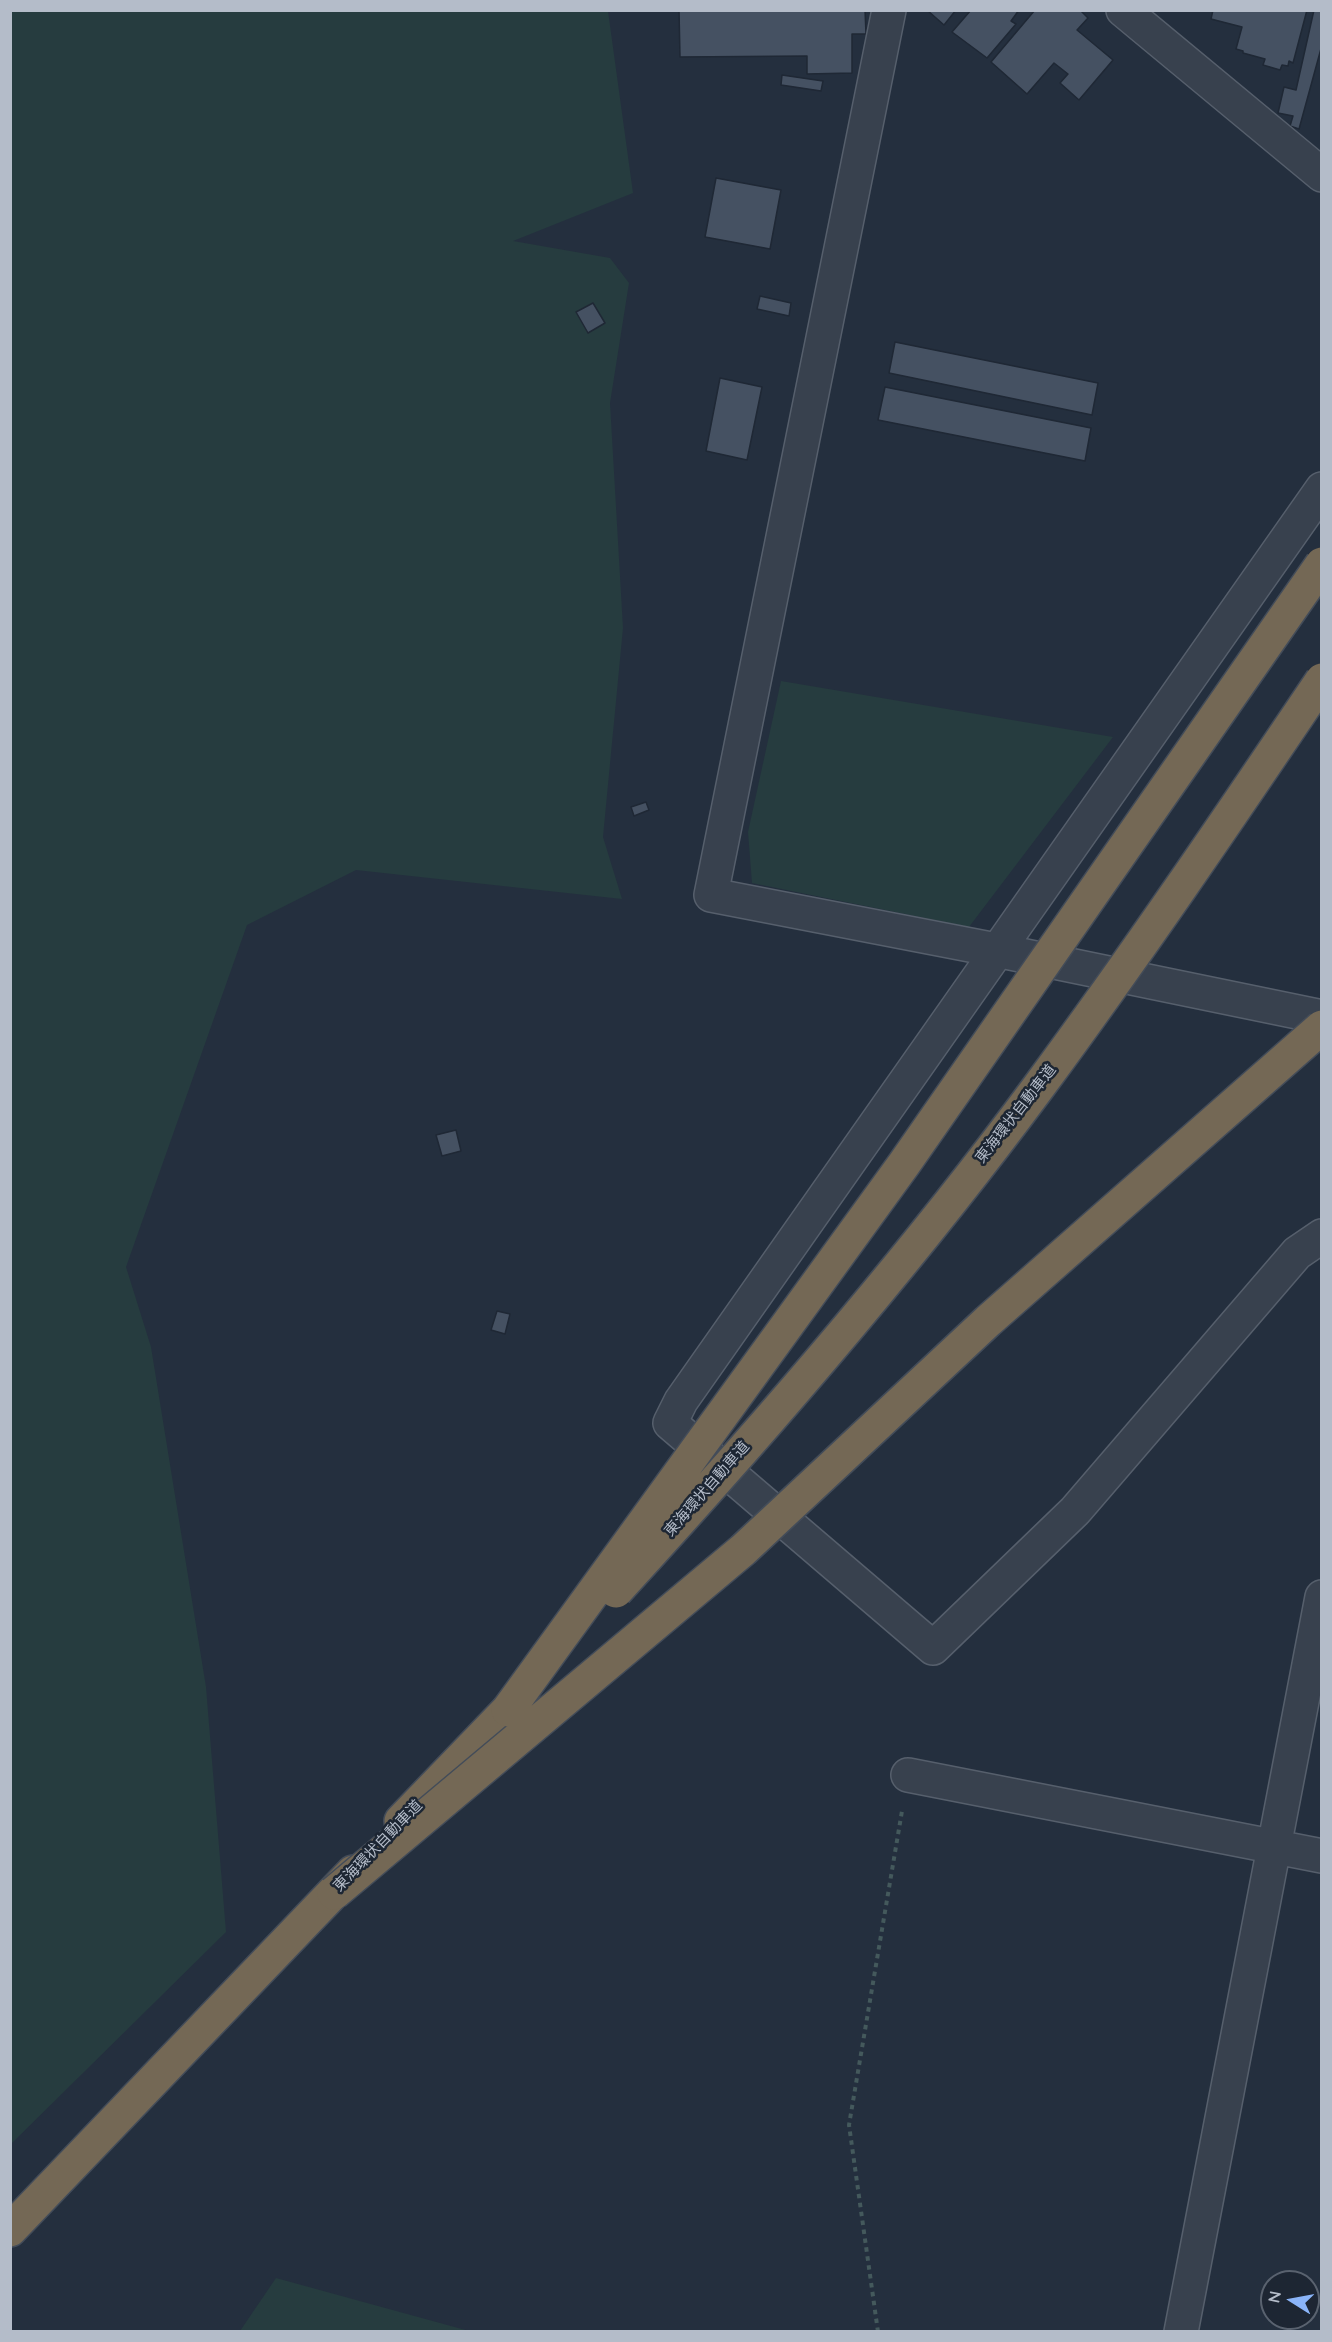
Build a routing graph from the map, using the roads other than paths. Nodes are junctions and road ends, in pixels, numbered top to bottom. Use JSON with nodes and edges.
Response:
{"nodes":[{"id":1,"x":889,"y":10,"type":"edge"},
{"id":2,"x":1123,"y":10,"type":"edge"},
{"id":3,"x":1322,"y":175,"type":"edge"},
{"id":4,"x":1322,"y":489,"type":"edge"},
{"id":5,"x":1322,"y":564,"type":"edge"},
{"id":6,"x":1322,"y":680,"type":"edge"},
{"id":7,"x":996,"y":950,"type":"junction"},
{"id":8,"x":1322,"y":1017,"type":"edge"},
{"id":9,"x":1322,"y":1027,"type":"edge"},
{"id":10,"x":1322,"y":1236,"type":"edge"},
{"id":11,"x":1322,"y":1597,"type":"edge"},
{"id":12,"x":508,"y":1710,"type":"junction"},
{"id":13,"x":908,"y":1775,"type":"road end"},
{"id":14,"x":1273,"y":1847,"type":"junction"},
{"id":15,"x":1322,"y":1856,"type":"edge"},
{"id":16,"x":334,"y":1893,"type":"junction"},
{"id":17,"x":10,"y":2230,"type":"edge"},
{"id":18,"x":1181,"y":2331,"type":"edge"}],
"edges":[{"from":1,"to":7,"type":"street"},
{"from":2,"to":3,"type":"street"},
{"from":4,"to":7,"type":"street"},
{"from":5,"to":12,"type":"highway","bridge":true},
{"from":6,"to":12,"type":"highway","name":"東海環状自動車道","bridge":true},
{"from":7,"to":8,"type":"street"},
{"from":7,"to":10,"type":"street"},
{"from":9,"to":16,"type":"highway","bridge":true},
{"from":11,"to":14,"type":"street"},
{"from":12,"to":16,"type":"highway","name":"東海環状自動車道","bridge":true},
{"from":13,"to":14,"type":"street"},
{"from":14,"to":15,"type":"street"},
{"from":14,"to":18,"type":"street"},
{"from":16,"to":17,"type":"highway","name":"東海環状自動車道"}]}
